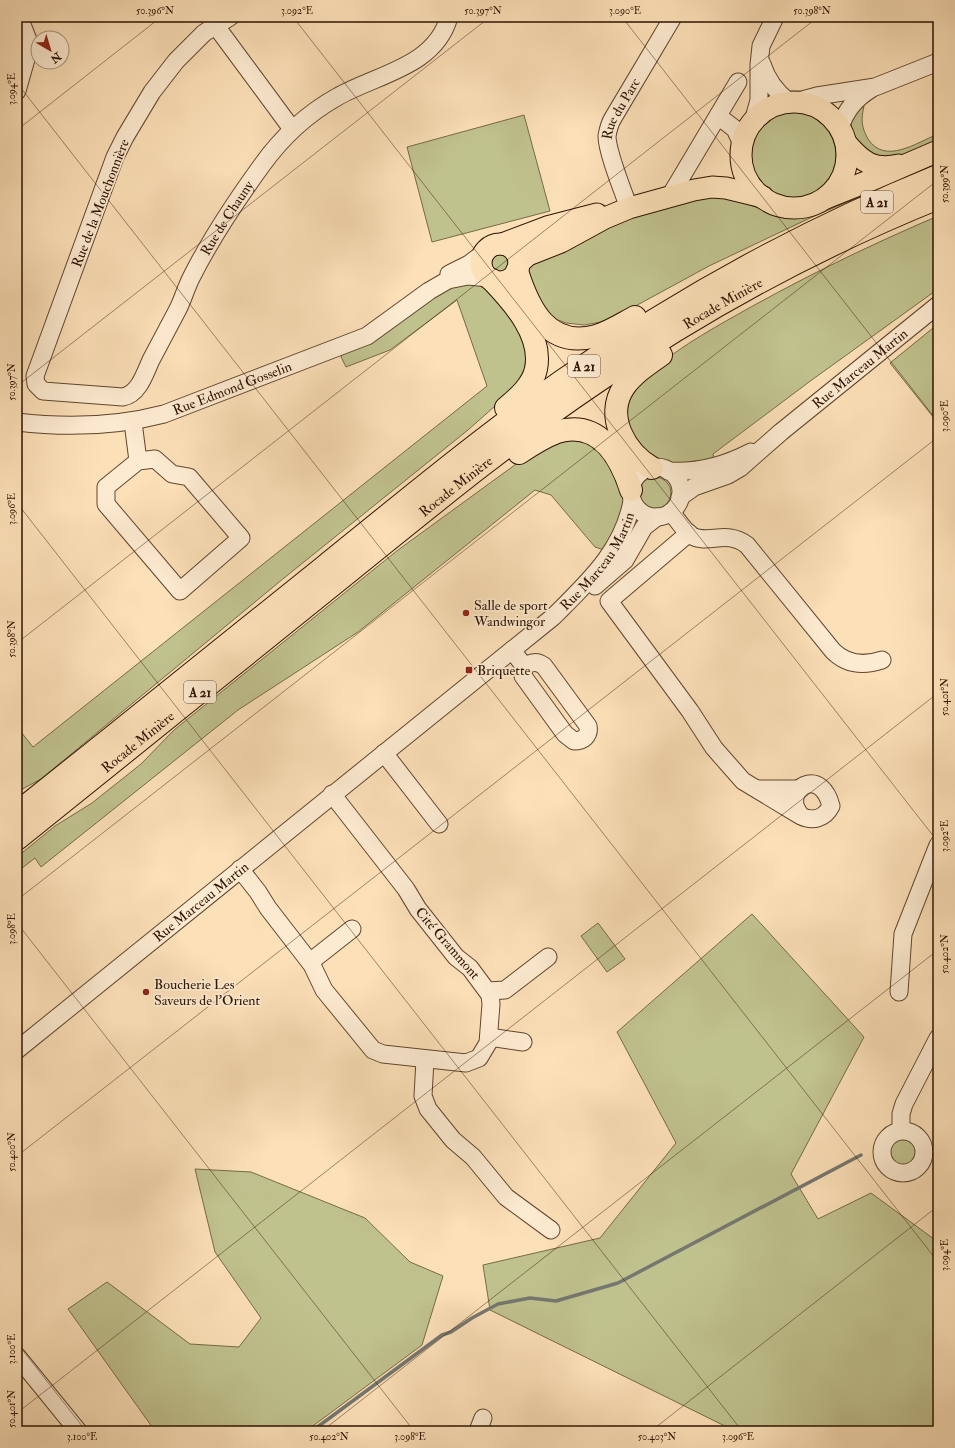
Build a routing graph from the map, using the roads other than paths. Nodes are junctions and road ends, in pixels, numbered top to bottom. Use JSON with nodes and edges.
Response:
{"nodes":[{"id":1,"x":19,"y":17,"type":"edge"},
{"id":2,"x":449,"y":17,"type":"edge"},
{"id":3,"x":673,"y":17,"type":"edge"},
{"id":4,"x":775,"y":17,"type":"edge"},
{"id":5,"x":219,"y":20,"type":"edge"},
{"id":6,"x":760,"y":54,"type":"junction"},
{"id":7,"x":938,"y":62,"type":"edge"},
{"id":8,"x":875,"y":87,"type":"junction"},
{"id":9,"x":17,"y":91,"type":"edge"},
{"id":10,"x":759,"y":95,"type":"junction"},
{"id":11,"x":787,"y":98,"type":"junction"},
{"id":12,"x":718,"y":116,"type":"junction"},
{"id":13,"x":753,"y":122,"type":"junction"},
{"id":14,"x":292,"y":129,"type":"junction"},
{"id":15,"x":843,"y":136,"type":"junction"},
{"id":16,"x":742,"y":149,"type":"junction"},
{"id":17,"x":938,"y":151,"type":"edge"},
{"id":18,"x":913,"y":161,"type":"junction"},
{"id":19,"x":938,"y":176,"type":"edge"},
{"id":20,"x":694,"y":190,"type":"junction"},
{"id":21,"x":670,"y":196,"type":"junction"},
{"id":22,"x":763,"y":198,"type":"junction"},
{"id":23,"x":938,"y":198,"type":"edge"},
{"id":24,"x":823,"y":199,"type":"junction"},
{"id":25,"x":629,"y":208,"type":"junction"},
{"id":26,"x":818,"y":230,"type":"junction"},
{"id":27,"x":493,"y":248,"type":"junction"},
{"id":28,"x":518,"y":267,"type":"junction"},
{"id":29,"x":491,"y":279,"type":"junction"},
{"id":30,"x":761,"y":281,"type":"junction"},
{"id":31,"x":429,"y":291,"type":"junction"},
{"id":32,"x":938,"y":305,"type":"edge"},
{"id":33,"x":35,"y":376,"type":"joint"},
{"id":34,"x":17,"y":422,"type":"edge"},
{"id":35,"x":133,"y":422,"type":"junction"},
{"id":36,"x":781,"y":432,"type":"junction"},
{"id":37,"x":138,"y":461,"type":"junction"},
{"id":38,"x":660,"y":469,"type":"junction"},
{"id":39,"x":631,"y":495,"type":"junction"},
{"id":40,"x":680,"y":497,"type":"junction"},
{"id":41,"x":664,"y":515,"type":"junction"},
{"id":42,"x":689,"y":533,"type":"junction"},
{"id":43,"x":376,"y":538,"type":"junction"},
{"id":44,"x":552,"y":617,"type":"junction"},
{"id":45,"x":512,"y":650,"type":"junction"},
{"id":46,"x":882,"y":660,"type":"dead end"},
{"id":47,"x":524,"y":666,"type":"junction"},
{"id":48,"x":384,"y":753,"type":"junction"},
{"id":49,"x":755,"y":789,"type":"junction"},
{"id":50,"x":800,"y":789,"type":"junction"},
{"id":51,"x":332,"y":794,"type":"junction"},
{"id":52,"x":17,"y":813,"type":"edge"},
{"id":53,"x":801,"y":816,"type":"junction"},
{"id":54,"x":440,"y":824,"type":"dead end"},
{"id":55,"x":17,"y":839,"type":"edge"},
{"id":56,"x":938,"y":845,"type":"edge"},
{"id":57,"x":240,"y":869,"type":"junction"},
{"id":58,"x":352,"y":929,"type":"dead end"},
{"id":59,"x":548,"y":958,"type":"dead end"},
{"id":60,"x":310,"y":962,"type":"junction"},
{"id":61,"x":488,"y":991,"type":"junction"},
{"id":62,"x":899,"y":992,"type":"dead end"},
{"id":63,"x":489,"y":1037,"type":"junction"},
{"id":64,"x":938,"y":1038,"type":"edge"},
{"id":65,"x":523,"y":1042,"type":"dead end"},
{"id":66,"x":17,"y":1050,"type":"edge"},
{"id":67,"x":425,"y":1060,"type":"junction"},
{"id":68,"x":901,"y":1130,"type":"dead end"},
{"id":69,"x":551,"y":1230,"type":"dead end"},
{"id":70,"x":17,"y":1356,"type":"edge"},
{"id":71,"x":78,"y":1431,"type":"edge"}],
"edges":[{"from":1,"to":9,"type":"street"},
{"from":2,"to":14,"type":"street","name":"Rue de Chauny"},
{"from":3,"to":25,"type":"street","name":"Rue du Parc"},
{"from":4,"to":6,"type":"street"},
{"from":5,"to":14,"type":"street"},
{"from":5,"to":33,"type":"street","name":"Rue de la Mouchonnière"},
{"from":6,"to":10,"type":"street"},
{"from":6,"to":11,"type":"street"},
{"from":7,"to":8,"type":"street"},
{"from":8,"to":11,"type":"street"},
{"from":8,"to":15,"type":"street"},
{"from":10,"to":11,"type":"street"},
{"from":10,"to":12,"type":"street"},
{"from":10,"to":13,"type":"street"},
{"from":11,"to":13,"type":"main road"},
{"from":11,"to":15,"type":"main road"},
{"from":12,"to":16,"type":"street"},
{"from":12,"to":21,"type":"street"},
{"from":13,"to":16,"type":"main road"},
{"from":14,"to":33,"type":"street","name":"Rue de Chauny"},
{"from":15,"to":18,"type":"main road"},
{"from":15,"to":24,"type":"main road"},
{"from":16,"to":20,"type":"main road"},
{"from":16,"to":22,"type":"main road"},
{"from":17,"to":18,"type":"main road"},
{"from":18,"to":24,"type":"main road"},
{"from":19,"to":26,"type":"highway","name":"Rocade Minière","number":"A 21"},
{"from":20,"to":21,"type":"main road"},
{"from":20,"to":22,"type":"main road"},
{"from":21,"to":25,"type":"main road"},
{"from":22,"to":24,"type":"main road"},
{"from":23,"to":30,"type":"highway","name":"Rocade Minière","number":"A 21"},
{"from":25,"to":27,"type":"main road"},
{"from":25,"to":28,"type":"main road"},
{"from":26,"to":28,"type":"highway"},
{"from":26,"to":43,"type":"highway","name":"Rocade Minière","number":"A 21"},
{"from":27,"to":28,"type":"main road"},
{"from":27,"to":29,"type":"main road"},
{"from":27,"to":31,"type":"street","name":"Rue Edmond Gosselin"},
{"from":28,"to":29,"type":"main road"},
{"from":29,"to":31,"type":"street","name":"Rue Edmond Gosselin"},
{"from":29,"to":43,"type":"highway"},
{"from":30,"to":38,"type":"highway"},
{"from":30,"to":43,"type":"highway","name":"Rocade Minière","number":"A 21"},
{"from":31,"to":35,"type":"street","name":"Rue Edmond Gosselin"},
{"from":32,"to":36,"type":"street","name":"Rue Marceau Martin"},
{"from":34,"to":35,"type":"street","name":"Rue Edmond Gosselin"},
{"from":35,"to":37,"type":"street"},
{"from":36,"to":38,"type":"street","name":"Rue Marceau Martin"},
{"from":36,"to":40,"type":"street","name":"Rue Marceau Martin"},
{"from":37,"to":37,"type":"street"},
{"from":38,"to":39,"type":"street","name":"Rue Marceau Martin"},
{"from":38,"to":40,"type":"street"},
{"from":39,"to":41,"type":"street","name":"Rue Marceau Martin"},
{"from":39,"to":43,"type":"highway"},
{"from":39,"to":44,"type":"street","name":"Rue Marceau Martin"},
{"from":40,"to":41,"type":"street","name":"Rue Marceau Martin"},
{"from":41,"to":42,"type":"street"},
{"from":41,"to":44,"type":"street","name":"Rue Marceau Martin"},
{"from":42,"to":46,"type":"street"},
{"from":42,"to":49,"type":"street"},
{"from":43,"to":52,"type":"highway","name":"Rocade Minière","number":"A 21"},
{"from":43,"to":55,"type":"highway","name":"Rocade Minière","number":"A 21"},
{"from":44,"to":45,"type":"street","name":"Rue Marceau Martin"},
{"from":45,"to":47,"type":"street"},
{"from":45,"to":48,"type":"street","name":"Rue Marceau Martin"},
{"from":47,"to":47,"type":"street"},
{"from":48,"to":51,"type":"street","name":"Rue Marceau Martin"},
{"from":48,"to":54,"type":"street"},
{"from":49,"to":50,"type":"street"},
{"from":49,"to":53,"type":"street"},
{"from":50,"to":53,"type":"street"},
{"from":50,"to":53,"type":"street"},
{"from":51,"to":57,"type":"street","name":"Rue Marceau Martin"},
{"from":51,"to":61,"type":"street","name":"Cité Grammont"},
{"from":56,"to":62,"type":"street"},
{"from":57,"to":60,"type":"street","name":"Cité Grammont"},
{"from":57,"to":66,"type":"street","name":"Rue Marceau Martin"},
{"from":58,"to":60,"type":"street"},
{"from":59,"to":61,"type":"street"},
{"from":60,"to":67,"type":"street","name":"Cité Grammont"},
{"from":61,"to":63,"type":"street","name":"Cité Grammont"},
{"from":63,"to":65,"type":"street"},
{"from":63,"to":67,"type":"street","name":"Cité Grammont"},
{"from":64,"to":68,"type":"street"},
{"from":67,"to":69,"type":"street"},
{"from":70,"to":71,"type":"street"}]}
